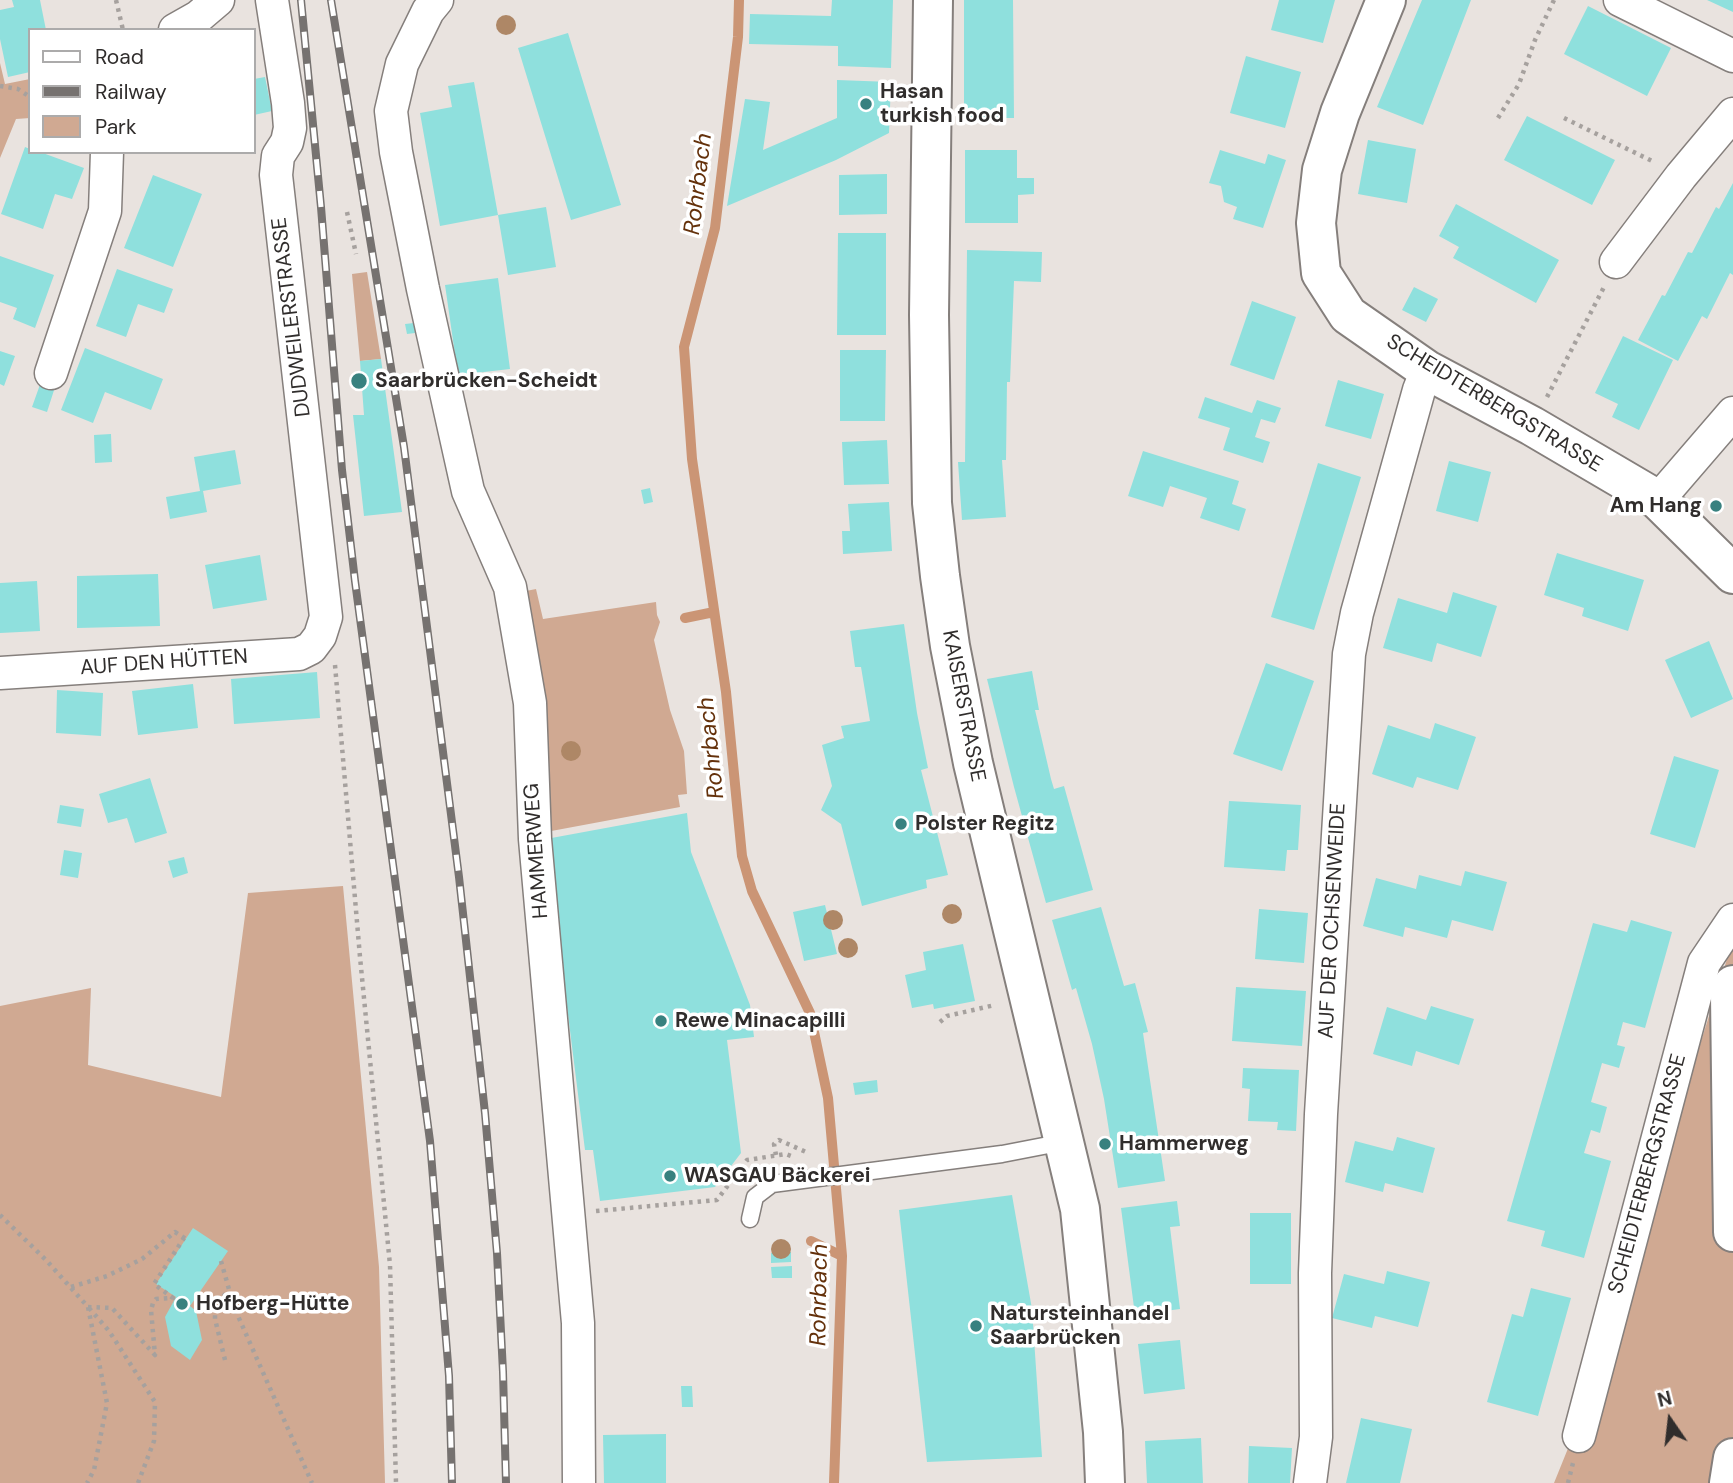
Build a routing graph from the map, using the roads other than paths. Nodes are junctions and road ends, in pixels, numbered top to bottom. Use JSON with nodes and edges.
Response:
{"nodes":[{"id":1,"x":218,"y":0,"type":"edge"},
{"id":2,"x":272,"y":0,"type":"edge"},
{"id":3,"x":437,"y":0,"type":"edge"},
{"id":4,"x":933,"y":0,"type":"edge"},
{"id":5,"x":1386,"y":0,"type":"edge"},
{"id":6,"x":1620,"y":0,"type":"edge"},
{"id":7,"x":179,"y":28,"type":"edge"},
{"id":8,"x":1733,"y":57,"type":"edge"},
{"id":9,"x":1733,"y":114,"type":"edge"},
{"id":10,"x":107,"y":154,"type":"edge"},
{"id":11,"x":1616,"y":262,"type":"road end"},
{"id":12,"x":1427,"y":370,"type":"junction"},
{"id":13,"x":51,"y":373,"type":"dead end"},
{"id":14,"x":1733,"y":413,"type":"edge"},
{"id":15,"x":1658,"y":500,"type":"junction"},
{"id":16,"x":1733,"y":574,"type":"edge"},
{"id":17,"x":320,"y":636,"type":"joint"},
{"id":18,"x":0,"y":673,"type":"edge"},
{"id":19,"x":1733,"y":920,"type":"edge"},
{"id":20,"x":1733,"y":985,"type":"edge"},
{"id":21,"x":1065,"y":1142,"type":"junction"},
{"id":22,"x":750,"y":1219,"type":"dead end"},
{"id":23,"x":1733,"y":1232,"type":"edge"},
{"id":24,"x":1579,"y":1436,"type":"dead end"},
{"id":25,"x":1733,"y":1458,"type":"edge"},
{"id":26,"x":579,"y":1483,"type":"edge"},
{"id":27,"x":1105,"y":1483,"type":"edge"},
{"id":28,"x":1310,"y":1483,"type":"edge"},
{"id":29,"x":1729,"y":1483,"type":"edge"}],
"edges":[{"from":1,"to":7,"type":"street"},
{"from":2,"to":17,"type":"street","name":"DUDWEILERSTRASSE"},
{"from":3,"to":26,"type":"street","name":"HAMMERWEG"},
{"from":4,"to":21,"type":"main road","name":"KAISERSTRASSE"},
{"from":5,"to":12,"type":"main road","name":"SCHEIDTERBERGSTRASSE"},
{"from":6,"to":8,"type":"street"},
{"from":9,"to":11,"type":"street"},
{"from":10,"to":13,"type":"street"},
{"from":12,"to":15,"type":"main road","name":"SCHEIDTERBERGSTRASSE"},
{"from":12,"to":28,"type":"street","name":"AUF DER OCHSENWEIDE"},
{"from":14,"to":15,"type":"street"},
{"from":15,"to":16,"type":"main road","name":"SCHEIDTERBERGSTRASSE"},
{"from":17,"to":18,"type":"street","name":"AUF DEN HÜTTEN"},
{"from":19,"to":24,"type":"street","name":"SCHEIDTERBERGSTRASSE"},
{"from":20,"to":23,"type":"main road"},
{"from":21,"to":22,"type":"lane"},
{"from":21,"to":27,"type":"main road","name":"KAISERSTRASSE"},
{"from":25,"to":29,"type":"main road"}]}
